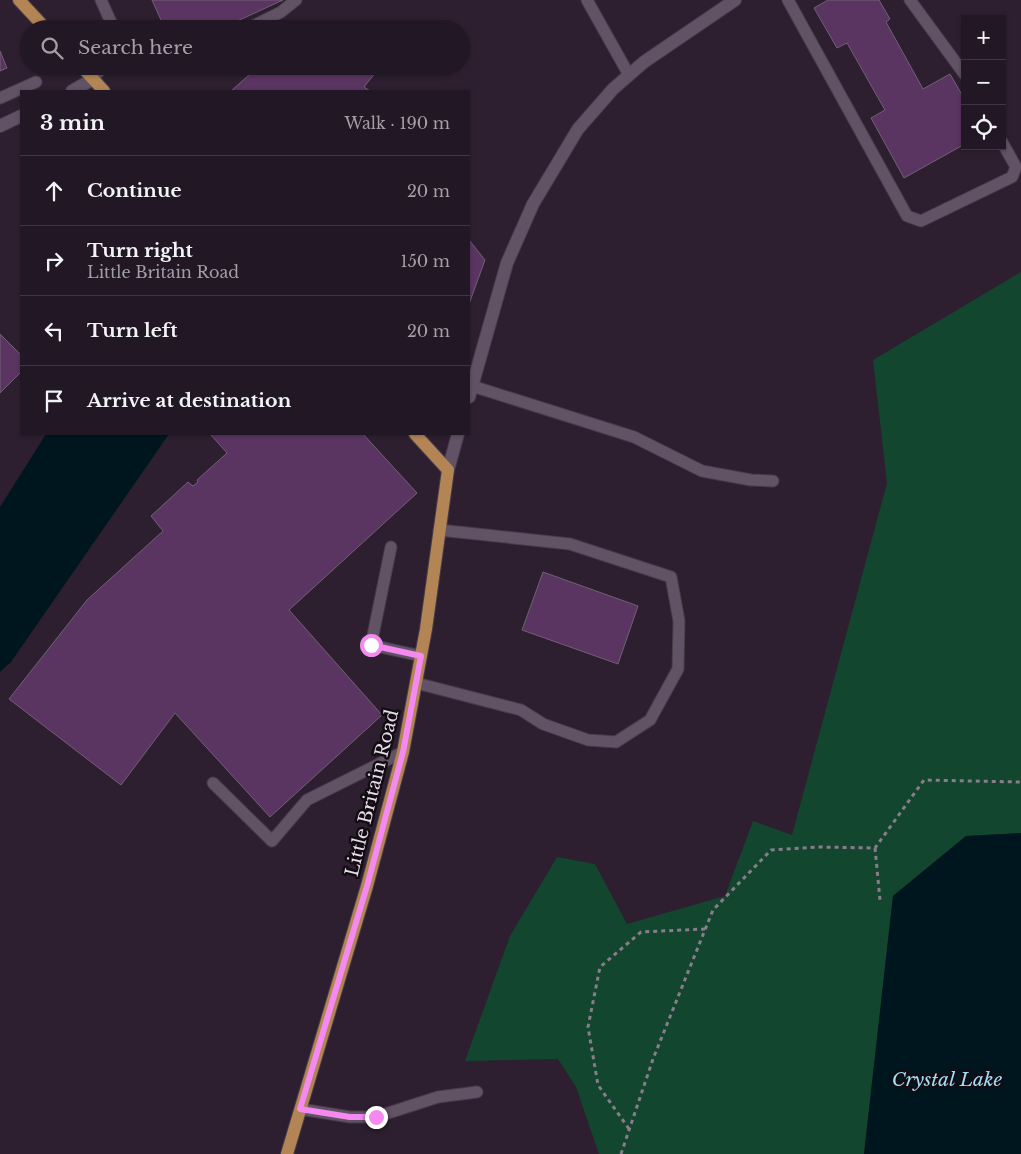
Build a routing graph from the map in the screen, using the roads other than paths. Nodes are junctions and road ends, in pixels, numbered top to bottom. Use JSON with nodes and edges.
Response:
{"nodes":[{"id":1,"x":19,"y":0,"type":"edge"},
{"id":2,"x":101,"y":0,"type":"edge"},
{"id":3,"x":296,"y":0,"type":"edge"},
{"id":4,"x":735,"y":0,"type":"edge"},
{"id":5,"x":788,"y":0,"type":"edge"},
{"id":6,"x":910,"y":0,"type":"edge"},
{"id":7,"x":589,"y":1,"type":"edge"},
{"id":8,"x":38,"y":20,"type":"edge"},
{"id":9,"x":110,"y":20,"type":"edge"},
{"id":10,"x":265,"y":20,"type":"edge"},
{"id":11,"x":961,"y":70,"type":"edge"},
{"id":12,"x":89,"y":75,"type":"edge"},
{"id":13,"x":96,"y":75,"type":"edge"},
{"id":14,"x":629,"y":75,"type":"junction"},
{"id":15,"x":93,"y":79,"type":"junction"},
{"id":16,"x":36,"y":82,"type":"dead end"},
{"id":17,"x":74,"y":90,"type":"edge"},
{"id":18,"x":103,"y":90,"type":"edge"},
{"id":19,"x":0,"y":98,"type":"edge"},
{"id":20,"x":20,"y":116,"type":"edge"},
{"id":21,"x":0,"y":126,"type":"edge"},
{"id":22,"x":1006,"y":149,"type":"edge"},
{"id":23,"x":470,"y":391,"type":"edge"},
{"id":24,"x":416,"y":435,"type":"edge"},
{"id":25,"x":458,"y":435,"type":"edge"},
{"id":26,"x":448,"y":470,"type":"junction"},
{"id":27,"x":773,"y":481,"type":"dead end"},
{"id":28,"x":440,"y":530,"type":"junction"},
{"id":29,"x":391,"y":547,"type":"dead end"},
{"id":30,"x":421,"y":656,"type":"junction"},
{"id":31,"x":416,"y":683,"type":"junction"},
{"id":32,"x":403,"y":752,"type":"junction"},
{"id":33,"x":213,"y":783,"type":"dead end"},
{"id":34,"x":477,"y":1092,"type":"dead end"},
{"id":35,"x":300,"y":1109,"type":"junction"},
{"id":36,"x":287,"y":1154,"type":"edge"}],
"edges":[{"from":1,"to":8,"type":"main road"},
{"from":2,"to":9,"type":"lane"},
{"from":3,"to":10,"type":"lane"},
{"from":4,"to":14,"type":"street"},
{"from":5,"to":22,"type":"lane"},
{"from":6,"to":11,"type":"lane"},
{"from":7,"to":14,"type":"lane"},
{"from":12,"to":15,"type":"main road"},
{"from":13,"to":15,"type":"lane"},
{"from":14,"to":23,"type":"street"},
{"from":15,"to":17,"type":"street"},
{"from":15,"to":18,"type":"main road"},
{"from":16,"to":19,"type":"lane"},
{"from":20,"to":21,"type":"street"},
{"from":23,"to":27,"type":"lane"},
{"from":24,"to":26,"type":"main road"},
{"from":25,"to":26,"type":"street","name":"Little Britain Road"},
{"from":26,"to":28,"type":"main road","name":"Little Britain Road"},
{"from":28,"to":30,"type":"main road","name":"Little Britain Road"},
{"from":28,"to":31,"type":"lane"},
{"from":29,"to":30,"type":"lane"},
{"from":30,"to":31,"type":"main road","name":"Little Britain Road"},
{"from":31,"to":32,"type":"main road","name":"Little Britain Road"},
{"from":32,"to":33,"type":"lane"},
{"from":32,"to":35,"type":"main road","name":"Little Britain Road"},
{"from":34,"to":35,"type":"lane"},
{"from":35,"to":36,"type":"main road","name":"Little Britain Road"}]}
